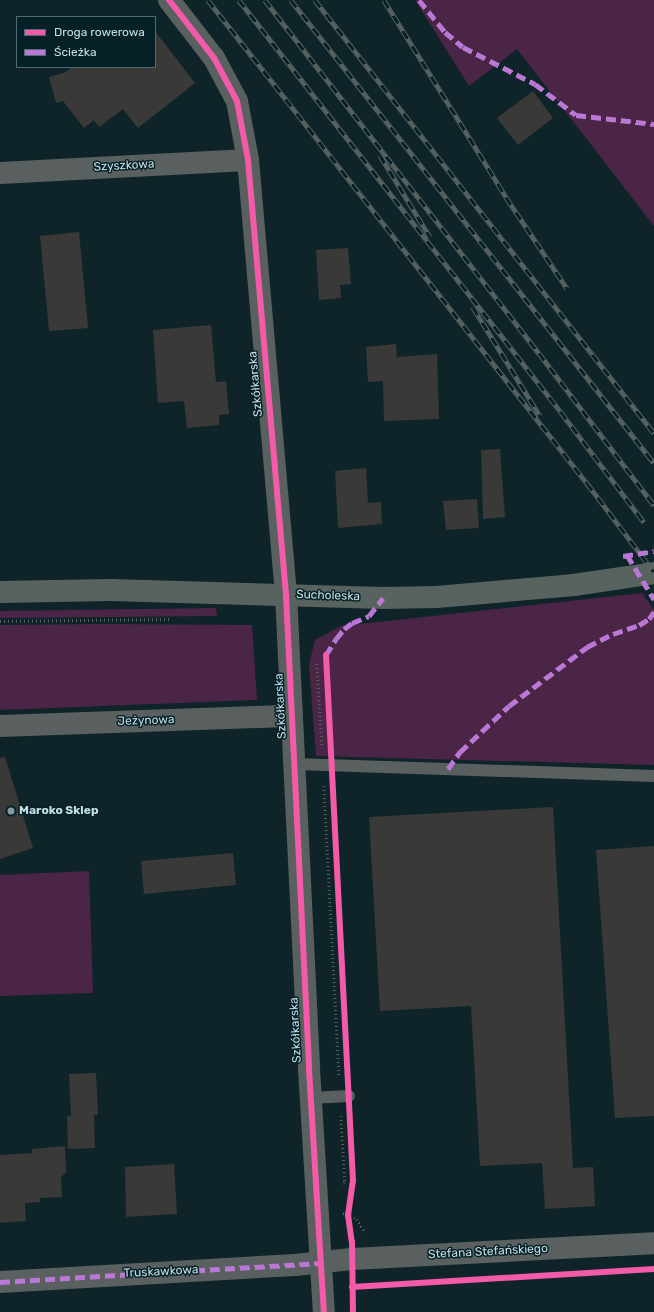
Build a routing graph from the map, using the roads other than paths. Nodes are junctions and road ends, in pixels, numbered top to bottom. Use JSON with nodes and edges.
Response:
{"nodes":[{"id":1,"x":169,"y":0,"type":"edge"},
{"id":2,"x":248,"y":160,"type":"junction"},
{"id":3,"x":0,"y":173,"type":"edge"},
{"id":4,"x":654,"y":573,"type":"edge"},
{"id":5,"x":0,"y":592,"type":"edge"},
{"id":6,"x":286,"y":595,"type":"junction"},
{"id":7,"x":292,"y":716,"type":"junction"},
{"id":8,"x":0,"y":726,"type":"edge"},
{"id":9,"x":295,"y":764,"type":"junction"},
{"id":10,"x":654,"y":776,"type":"edge"},
{"id":11,"x":345,"y":1096,"type":"road end"},
{"id":12,"x":311,"y":1098,"type":"junction"},
{"id":13,"x":654,"y":1243,"type":"edge"},
{"id":14,"x":321,"y":1263,"type":"junction"},
{"id":15,"x":0,"y":1282,"type":"edge"},
{"id":16,"x":324,"y":1312,"type":"edge"}],
"edges":[{"from":1,"to":2,"type":"street","name":"Szkółkarska"},
{"from":2,"to":3,"type":"street","name":"Szyszkowa"},
{"from":2,"to":6,"type":"street","name":"Szkółkarska"},
{"from":4,"to":6,"type":"street","name":"Sucholeska"},
{"from":5,"to":6,"type":"street","name":"Sucholeska"},
{"from":6,"to":7,"type":"street","name":"Szkółkarska"},
{"from":7,"to":8,"type":"street","name":"Jeżynowa"},
{"from":7,"to":9,"type":"street","name":"Szkółkarska"},
{"from":9,"to":10,"type":"lane"},
{"from":9,"to":12,"type":"street","name":"Szkółkarska"},
{"from":11,"to":12,"type":"lane"},
{"from":12,"to":14,"type":"street","name":"Szkółkarska"},
{"from":13,"to":14,"type":"street","name":"Stefana Stefańskiego"},
{"from":14,"to":15,"type":"street","name":"Truskawkowa"},
{"from":14,"to":16,"type":"street","name":"Szkółkarska"}]}
